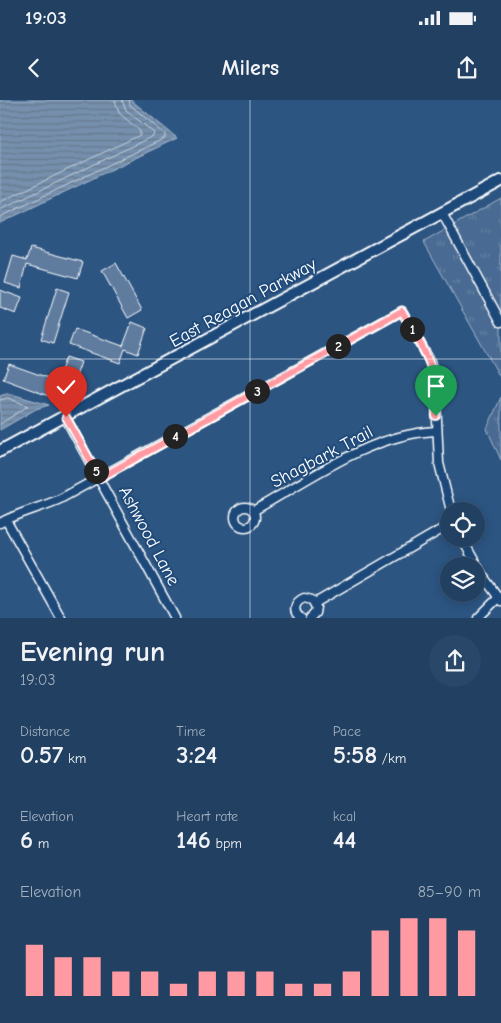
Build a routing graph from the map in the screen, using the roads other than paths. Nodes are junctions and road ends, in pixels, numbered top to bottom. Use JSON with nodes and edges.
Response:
{"nodes":[{"id":1,"x":501,"y":181,"type":"edge"},
{"id":2,"x":442,"y":214,"type":"junction"},
{"id":3,"x":501,"y":322,"type":"edge"},
{"id":4,"x":66,"y":417,"type":"junction"},
{"id":5,"x":436,"y":431,"type":"junction"},
{"id":6,"x":0,"y":451,"type":"edge"},
{"id":7,"x":100,"y":478,"type":"junction"},
{"id":8,"x":449,"y":502,"type":"edge"},
{"id":9,"x":253,"y":511,"type":"dead end"},
{"id":10,"x":3,"y":521,"type":"edge"},
{"id":11,"x":440,"y":530,"type":"edge"},
{"id":12,"x":467,"y":547,"type":"edge"},
{"id":13,"x":500,"y":599,"type":"edge"},
{"id":14,"x":315,"y":603,"type":"junction"},
{"id":15,"x":61,"y":618,"type":"edge"},
{"id":16,"x":176,"y":618,"type":"edge"},
{"id":17,"x":184,"y":618,"type":"edge"},
{"id":18,"x":301,"y":618,"type":"edge"},
{"id":19,"x":310,"y":618,"type":"edge"},
{"id":20,"x":478,"y":618,"type":"edge"}],
"edges":[{"from":1,"to":2,"type":"street","name":"East Reagan Parkway"},
{"from":2,"to":3,"type":"street"},
{"from":2,"to":4,"type":"street","name":"East Reagan Parkway"},
{"from":4,"to":6,"type":"street","name":"East Reagan Parkway"},
{"from":4,"to":7,"type":"street","name":"Ashwood Lane"},
{"from":5,"to":7,"type":"street"},
{"from":5,"to":8,"type":"street"},
{"from":5,"to":9,"type":"street","name":"Shagbark Trail"},
{"from":7,"to":10,"type":"street"},
{"from":7,"to":16,"type":"street","name":"Ashwood Lane"},
{"from":10,"to":15,"type":"street"},
{"from":11,"to":14,"type":"street"},
{"from":12,"to":13,"type":"street"},
{"from":13,"to":20,"type":"street"},
{"from":14,"to":18,"type":"street"},
{"from":14,"to":19,"type":"street"},
{"from":16,"to":17,"type":"street","name":"Ashwood Lane"}]}
